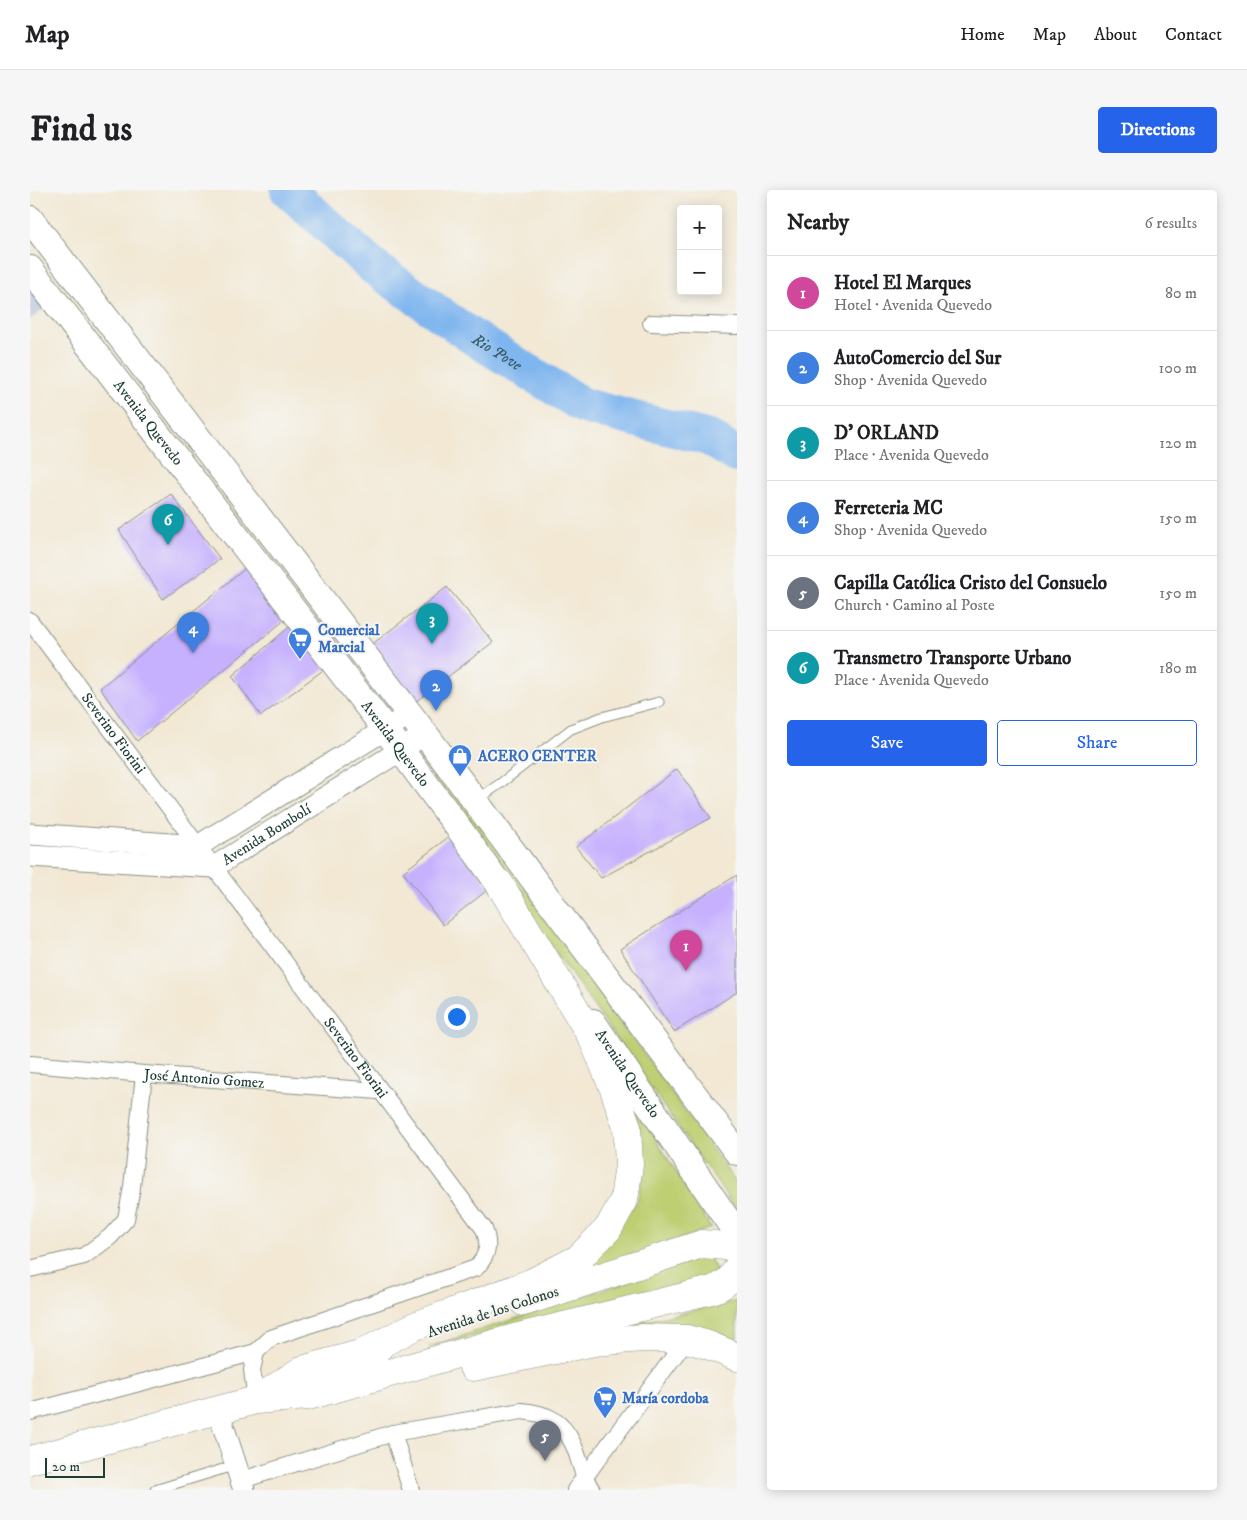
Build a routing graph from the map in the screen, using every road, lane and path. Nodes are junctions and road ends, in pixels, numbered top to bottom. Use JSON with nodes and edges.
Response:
{"nodes":[{"id":1,"x":30,"y":219,"type":"edge"},
{"id":2,"x":30,"y":269,"type":"edge"},
{"id":3,"x":651,"y":323,"type":"dead end"},
{"id":4,"x":737,"y":326,"type":"edge"},
{"id":5,"x":30,"y":621,"type":"edge"},
{"id":6,"x":659,"y":702,"type":"dead end"},
{"id":7,"x":417,"y":724,"type":"junction"},
{"id":8,"x":386,"y":730,"type":"junction"},
{"id":9,"x":401,"y":750,"type":"junction"},
{"id":10,"x":475,"y":801,"type":"junction"},
{"id":11,"x":30,"y":834,"type":"edge"},
{"id":12,"x":198,"y":846,"type":"junction"},
{"id":13,"x":30,"y":856,"type":"edge"},
{"id":14,"x":214,"y":867,"type":"junction"},
{"id":15,"x":499,"y":883,"type":"junction"},
{"id":16,"x":30,"y":1064,"type":"edge"},
{"id":17,"x":144,"y":1074,"type":"junction"},
{"id":18,"x":379,"y":1091,"type":"junction"},
{"id":19,"x":737,"y":1152,"type":"edge"},
{"id":20,"x":737,"y":1234,"type":"edge"},
{"id":21,"x":737,"y":1247,"type":"edge"},
{"id":22,"x":30,"y":1269,"type":"edge"},
{"id":23,"x":737,"y":1269,"type":"edge"},
{"id":24,"x":687,"y":1339,"type":"junction"},
{"id":25,"x":256,"y":1352,"type":"junction"},
{"id":26,"x":737,"y":1357,"type":"edge"},
{"id":27,"x":363,"y":1367,"type":"junction"},
{"id":28,"x":256,"y":1400,"type":"junction"},
{"id":29,"x":218,"y":1410,"type":"junction"},
{"id":30,"x":30,"y":1412,"type":"edge"},
{"id":31,"x":393,"y":1433,"type":"junction"},
{"id":32,"x":30,"y":1460,"type":"edge"},
{"id":33,"x":241,"y":1478,"type":"edge"},
{"id":34,"x":584,"y":1486,"type":"edge"},
{"id":35,"x":155,"y":1490,"type":"edge"},
{"id":36,"x":411,"y":1490,"type":"edge"}],
"edges":[{"from":1,"to":7,"type":"main road","name":"Avenida Quevedo"},
{"from":2,"to":8,"type":"main road","name":"Avenida Quevedo"},
{"from":3,"to":4,"type":"street"},
{"from":5,"to":12,"type":"street","name":"Severino Fiorini"},
{"from":6,"to":10,"type":"lane"},
{"from":7,"to":8,"type":"street","name":"Avenida Bombolí"},
{"from":7,"to":9,"type":"street","name":"Avenida Bombolí"},
{"from":7,"to":10,"type":"main road","name":"Avenida Quevedo"},
{"from":8,"to":9,"type":"main road","name":"Avenida Quevedo"},
{"from":8,"to":12,"type":"street","name":"Avenida Bombolí"},
{"from":9,"to":14,"type":"street","name":"Avenida Bombolí"},
{"from":9,"to":15,"type":"main road","name":"Avenida Quevedo"},
{"from":10,"to":19,"type":"main road","name":"Avenida Quevedo"},
{"from":11,"to":12,"type":"street","name":"Avenida Bombolí"},
{"from":12,"to":14,"type":"street","name":"Severino Fiorini"},
{"from":13,"to":14,"type":"street","name":"Avenida Bombolí"},
{"from":14,"to":18,"type":"street","name":"Severino Fiorini"},
{"from":15,"to":20,"type":"main road","name":"Avenida Quevedo"},
{"from":15,"to":27,"type":"highway"},
{"from":16,"to":17,"type":"street","name":"José Antonio Gomez"},
{"from":17,"to":18,"type":"street","name":"José Antonio Gomez"},
{"from":17,"to":22,"type":"street"},
{"from":18,"to":25,"type":"street","name":"Severino Fiorini"},
{"from":21,"to":27,"type":"highway","name":"Avenida de los Colonos"},
{"from":23,"to":27,"type":"highway","name":"Avenida de los Colonos"},
{"from":24,"to":26,"type":"highway"},
{"from":24,"to":27,"type":"highway"},
{"from":24,"to":34,"type":"street"},
{"from":25,"to":28,"type":"street"},
{"from":25,"to":30,"type":"street"},
{"from":27,"to":28,"type":"highway","name":"Avenida de los Colonos"},
{"from":28,"to":29,"type":"highway","name":"Avenida de los Colonos"},
{"from":29,"to":32,"type":"highway","name":"Avenida de los Colonos"},
{"from":29,"to":33,"type":"street"},
{"from":31,"to":33,"type":"street"},
{"from":31,"to":34,"type":"street"},
{"from":31,"to":36,"type":"street"},
{"from":33,"to":35,"type":"lane"}]}
